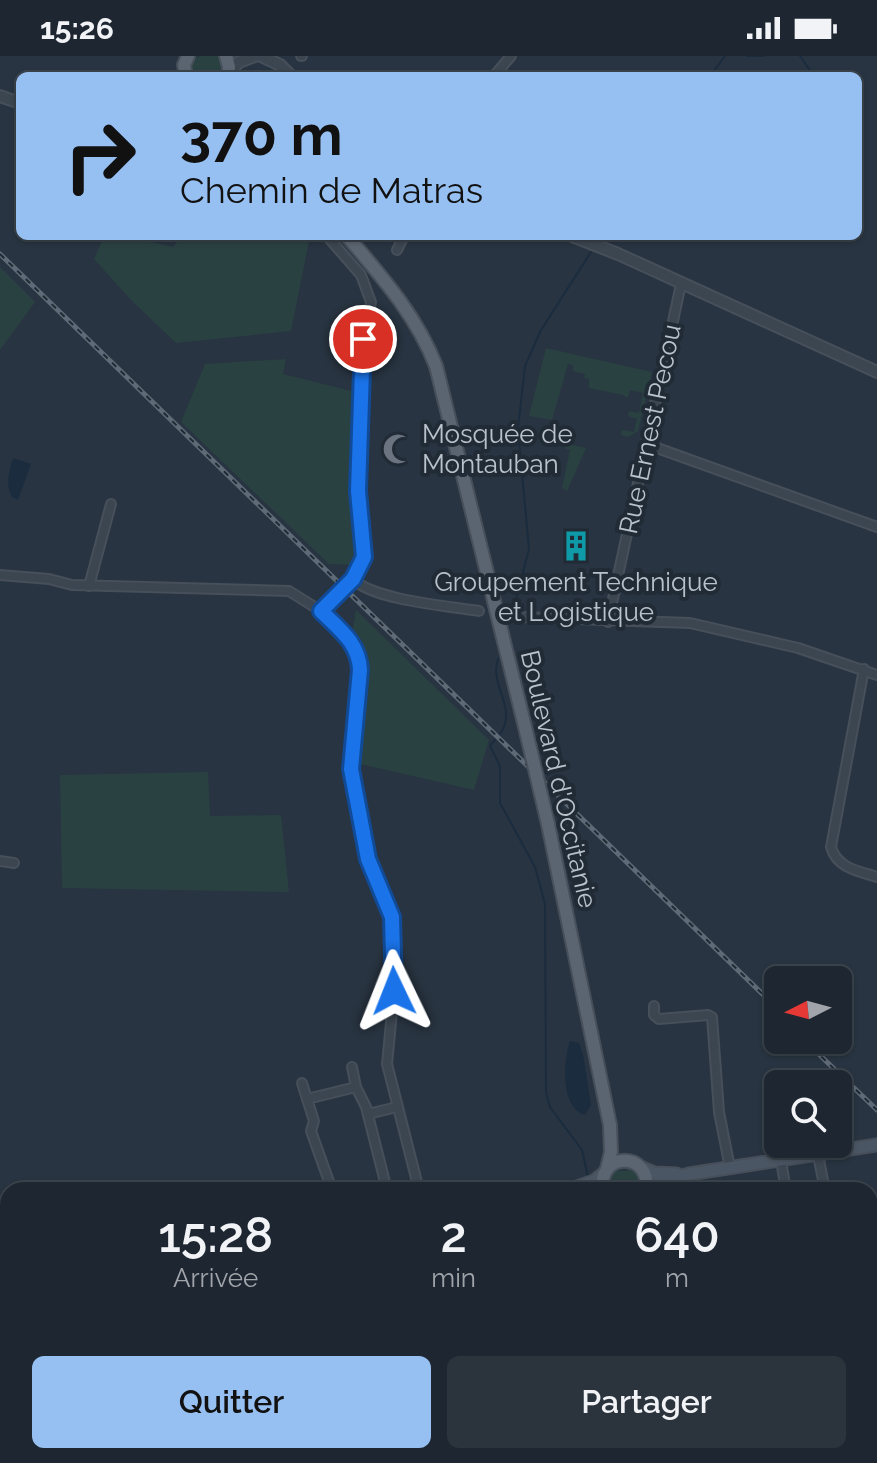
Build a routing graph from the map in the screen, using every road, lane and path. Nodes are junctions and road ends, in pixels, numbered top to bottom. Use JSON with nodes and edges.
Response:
{"nodes":[{"id":1,"x":255,"y":56,"type":"edge"},
{"id":2,"x":261,"y":56,"type":"edge"},
{"id":3,"x":511,"y":56,"type":"edge"},
{"id":4,"x":230,"y":72,"type":"edge"},
{"id":5,"x":287,"y":72,"type":"edge"},
{"id":6,"x":497,"y":72,"type":"edge"},
{"id":7,"x":330,"y":240,"type":"edge"},
{"id":8,"x":350,"y":240,"type":"edge"},
{"id":9,"x":402,"y":240,"type":"edge"},
{"id":10,"x":582,"y":240,"type":"edge"},
{"id":11,"x":397,"y":250,"type":"dead end"},
{"id":12,"x":681,"y":284,"type":"junction"},
{"id":13,"x":877,"y":372,"type":"edge"},
{"id":14,"x":646,"y":444,"type":"junction"},
{"id":15,"x":111,"y":504,"type":"dead end"},
{"id":16,"x":877,"y":527,"type":"edge"},
{"id":17,"x":0,"y":575,"type":"edge"},
{"id":18,"x":353,"y":579,"type":"junction"},
{"id":19,"x":89,"y":586,"type":"junction"},
{"id":20,"x":321,"y":611,"type":"junction"},
{"id":21,"x":479,"y":611,"type":"dead end"},
{"id":22,"x":520,"y":617,"type":"dead end"},
{"id":23,"x":608,"y":622,"type":"junction"},
{"id":24,"x":864,"y":669,"type":"junction"},
{"id":25,"x":877,"y":675,"type":"edge"},
{"id":26,"x":0,"y":861,"type":"edge"},
{"id":27,"x":14,"y":863,"type":"dead end"},
{"id":28,"x":877,"y":877,"type":"edge"},
{"id":29,"x":654,"y":1006,"type":"dead end"},
{"id":30,"x":352,"y":1067,"type":"dead end"},
{"id":31,"x":302,"y":1083,"type":"dead end"},
{"id":32,"x":356,"y":1087,"type":"junction"},
{"id":33,"x":307,"y":1099,"type":"junction"},
{"id":34,"x":397,"y":1107,"type":"junction"},
{"id":35,"x":368,"y":1114,"type":"junction"},
{"id":36,"x":610,"y":1125,"type":"junction"},
{"id":37,"x":877,"y":1145,"type":"edge"},
{"id":38,"x":852,"y":1149,"type":"edge"},
{"id":39,"x":800,"y":1158,"type":"edge"},
{"id":40,"x":819,"y":1158,"type":"edge"},
{"id":41,"x":781,"y":1161,"type":"junction"},
{"id":42,"x":636,"y":1164,"type":"junction"},
{"id":43,"x":730,"y":1168,"type":"junction"},
{"id":44,"x":606,"y":1171,"type":"junction"},
{"id":45,"x":689,"y":1174,"type":"junction"},
{"id":46,"x":329,"y":1182,"type":"edge"},
{"id":47,"x":385,"y":1182,"type":"edge"},
{"id":48,"x":417,"y":1182,"type":"edge"},
{"id":49,"x":591,"y":1182,"type":"edge"},
{"id":50,"x":604,"y":1182,"type":"edge"},
{"id":51,"x":647,"y":1182,"type":"edge"},
{"id":52,"x":659,"y":1182,"type":"edge"},
{"id":53,"x":785,"y":1182,"type":"edge"},
{"id":54,"x":823,"y":1182,"type":"edge"}],
"edges":[{"from":1,"to":4,"type":"street"},
{"from":2,"to":5,"type":"street"},
{"from":3,"to":6,"type":"street"},
{"from":7,"to":18,"type":"street"},
{"from":8,"to":36,"type":"main road","name":"Boulevard d'Occitanie","bridge":true},
{"from":9,"to":11,"type":"street"},
{"from":10,"to":12,"type":"street"},
{"from":12,"to":13,"type":"street"},
{"from":12,"to":14,"type":"street","name":"Rue Ernest Pecou"},
{"from":14,"to":16,"type":"street"},
{"from":14,"to":23,"type":"street","name":"Rue Ernest Pecou"},
{"from":15,"to":19,"type":"street"},
{"from":17,"to":19,"type":"street"},
{"from":18,"to":20,"type":"street"},
{"from":18,"to":21,"type":"street"},
{"from":19,"to":20,"type":"street"},
{"from":20,"to":34,"type":"street"},
{"from":22,"to":23,"type":"street"},
{"from":23,"to":24,"type":"street"},
{"from":24,"to":25,"type":"street"},
{"from":24,"to":28,"type":"street"},
{"from":26,"to":27,"type":"street"},
{"from":29,"to":43,"type":"street"},
{"from":30,"to":32,"type":"street"},
{"from":31,"to":33,"type":"street"},
{"from":32,"to":33,"type":"street"},
{"from":32,"to":35,"type":"street"},
{"from":33,"to":46,"type":"street"},
{"from":34,"to":35,"type":"street"},
{"from":34,"to":48,"type":"street"},
{"from":35,"to":47,"type":"street"},
{"from":36,"to":42,"type":"main road","name":"Boulevard d'Occitanie"},
{"from":36,"to":44,"type":"main road","name":"Boulevard d'Occitanie"},
{"from":37,"to":38,"type":"main road"},
{"from":39,"to":41,"type":"main road"},
{"from":40,"to":54,"type":"street"},
{"from":41,"to":43,"type":"main road"},
{"from":41,"to":53,"type":"street"},
{"from":42,"to":44,"type":"main road"},
{"from":42,"to":45,"type":"main road"},
{"from":42,"to":51,"type":"main road","name":"Boulevard d'Occitanie"},
{"from":43,"to":45,"type":"main road"},
{"from":44,"to":49,"type":"main road"},
{"from":44,"to":50,"type":"main road","name":"Boulevard d'Occitanie"},
{"from":45,"to":52,"type":"main road"}]}
